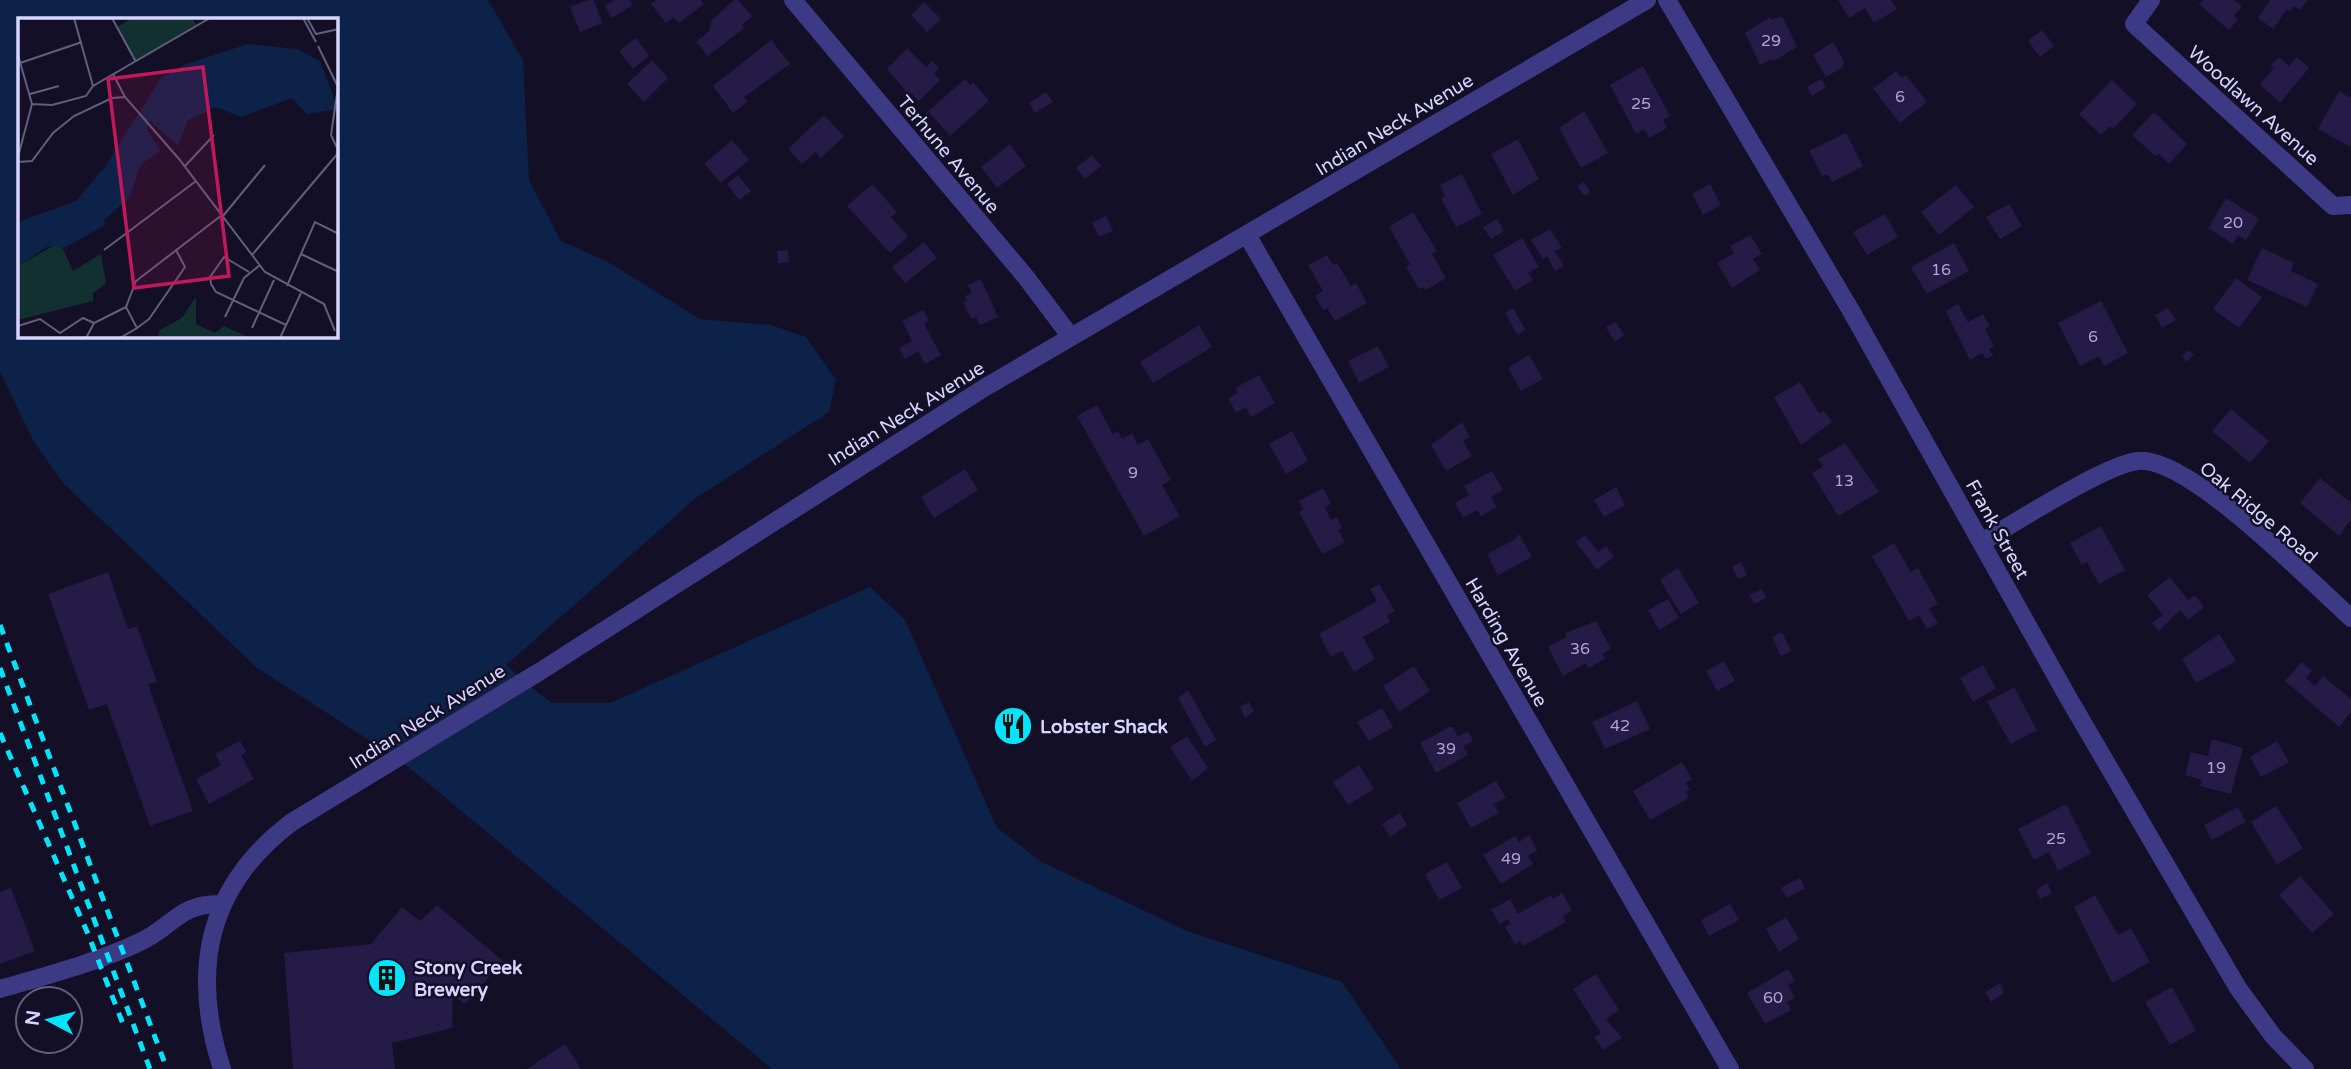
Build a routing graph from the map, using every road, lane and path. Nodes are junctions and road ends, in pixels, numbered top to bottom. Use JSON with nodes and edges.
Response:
{"nodes":[{"id":1,"x":793,"y":0,"type":"edge"},
{"id":2,"x":1647,"y":0,"type":"edge"},
{"id":3,"x":1667,"y":0,"type":"edge"},
{"id":4,"x":2151,"y":0,"type":"edge"},
{"id":5,"x":2351,"y":205,"type":"edge"},
{"id":6,"x":1247,"y":235,"type":"junction"},
{"id":7,"x":1071,"y":337,"type":"junction"},
{"id":8,"x":1982,"y":542,"type":"junction"},
{"id":9,"x":2351,"y":618,"type":"edge"},
{"id":10,"x":222,"y":904,"type":"junction"},
{"id":11,"x":0,"y":989,"type":"edge"},
{"id":12,"x":222,"y":1069,"type":"edge"},
{"id":13,"x":1730,"y":1069,"type":"edge"},
{"id":14,"x":2305,"y":1069,"type":"edge"}],
"edges":[{"from":1,"to":7,"type":"street","name":"Terhune Avenue"},
{"from":2,"to":6,"type":"street","name":"Indian Neck Avenue"},
{"from":3,"to":8,"type":"street","name":"Frank Street"},
{"from":4,"to":5,"type":"street","name":"Woodlawn Avenue"},
{"from":6,"to":7,"type":"street","name":"Indian Neck Avenue"},
{"from":6,"to":13,"type":"street","name":"Harding Avenue"},
{"from":7,"to":10,"type":"street","name":"Indian Neck Avenue"},
{"from":8,"to":9,"type":"street","name":"Oak Ridge Road"},
{"from":8,"to":14,"type":"street","name":"Frank Street"},
{"from":10,"to":11,"type":"street"},
{"from":10,"to":12,"type":"street","name":"Indian Neck Avenue"}]}
